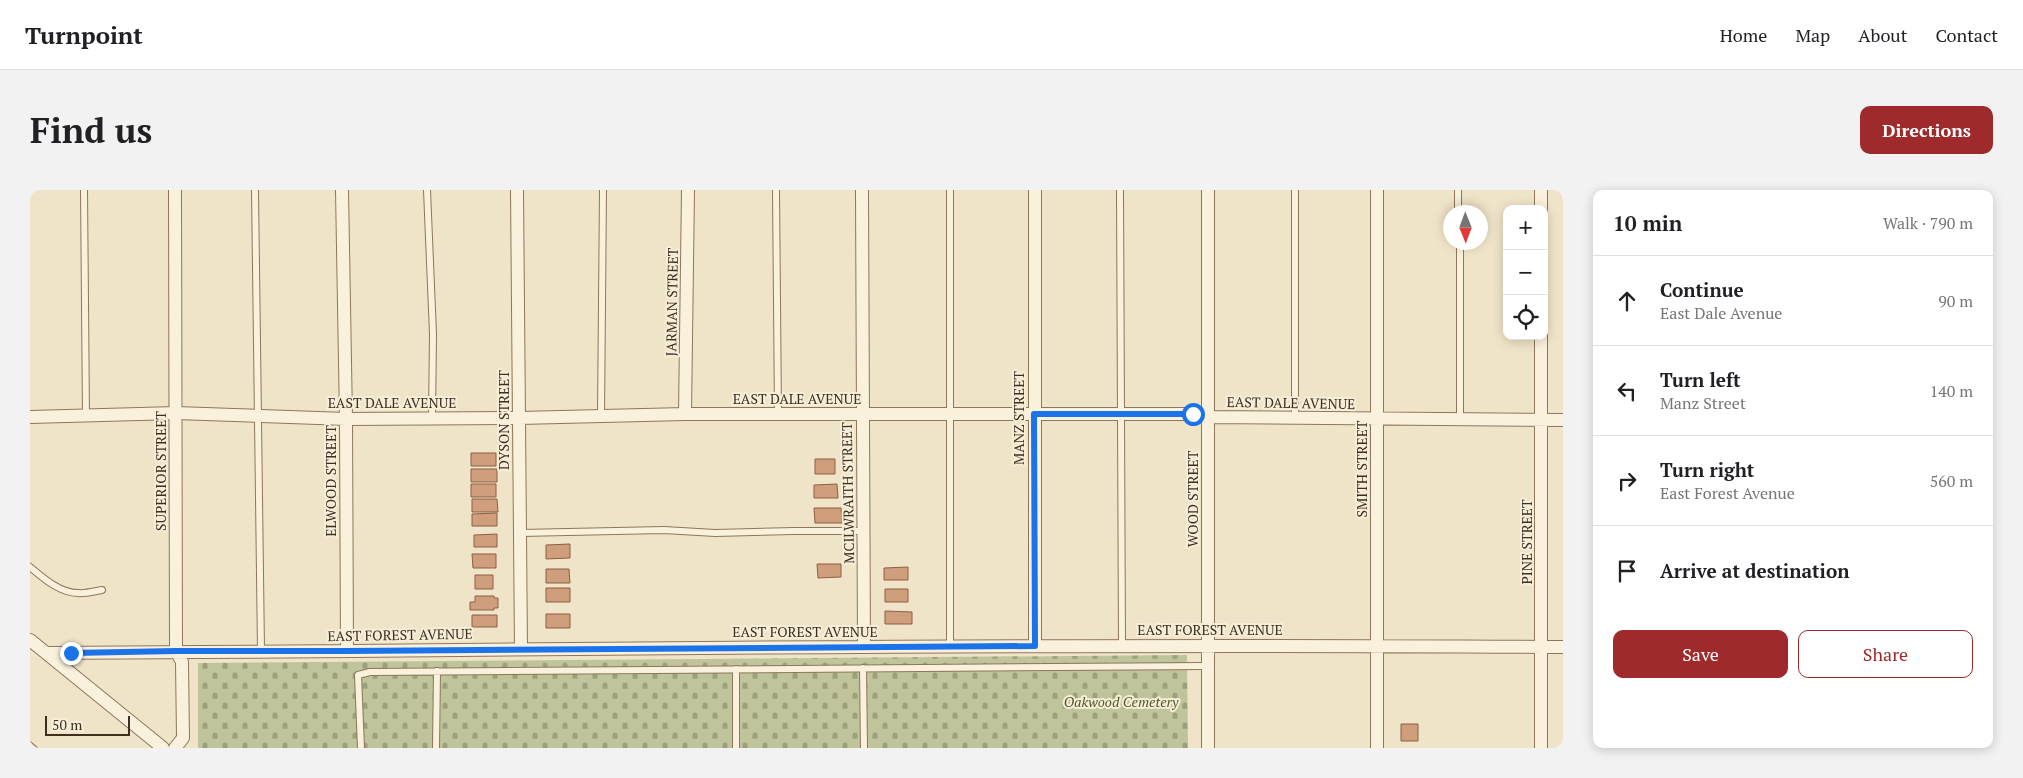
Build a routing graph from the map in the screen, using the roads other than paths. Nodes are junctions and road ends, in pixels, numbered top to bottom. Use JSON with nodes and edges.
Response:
{"nodes":[{"id":1,"x":84,"y":190,"type":"edge"},
{"id":2,"x":175,"y":190,"type":"edge"},
{"id":3,"x":255,"y":190,"type":"edge"},
{"id":4,"x":342,"y":190,"type":"edge"},
{"id":5,"x":427,"y":190,"type":"edge"},
{"id":6,"x":517,"y":190,"type":"edge"},
{"id":7,"x":603,"y":190,"type":"edge"},
{"id":8,"x":688,"y":190,"type":"edge"},
{"id":9,"x":776,"y":190,"type":"edge"},
{"id":10,"x":862,"y":190,"type":"edge"},
{"id":11,"x":950,"y":190,"type":"edge"},
{"id":12,"x":1035,"y":190,"type":"edge"},
{"id":13,"x":1120,"y":190,"type":"edge"},
{"id":14,"x":1208,"y":190,"type":"edge"},
{"id":15,"x":1295,"y":190,"type":"edge"},
{"id":16,"x":1377,"y":190,"type":"edge"},
{"id":17,"x":1458,"y":190,"type":"edge"},
{"id":18,"x":1541,"y":190,"type":"edge"},
{"id":19,"x":1458,"y":205,"type":"edge"},
{"id":20,"x":1541,"y":205,"type":"edge"},
{"id":21,"x":1460,"y":250,"type":"edge"},
{"id":22,"x":1541,"y":340,"type":"edge"},
{"id":23,"x":176,"y":413,"type":"junction"},
{"id":24,"x":685,"y":414,"type":"junction"},
{"id":25,"x":778,"y":414,"type":"junction"},
{"id":26,"x":862,"y":414,"type":"junction"},
{"id":27,"x":949,"y":414,"type":"junction"},
{"id":28,"x":1034,"y":414,"type":"junction"},
{"id":29,"x":1121,"y":414,"type":"junction"},
{"id":30,"x":86,"y":416,"type":"junction"},
{"id":31,"x":259,"y":416,"type":"junction"},
{"id":32,"x":601,"y":416,"type":"junction"},
{"id":33,"x":30,"y":417,"type":"edge"},
{"id":34,"x":1208,"y":417,"type":"junction"},
{"id":35,"x":432,"y":418,"type":"junction"},
{"id":36,"x":519,"y":418,"type":"junction"},
{"id":37,"x":1295,"y":418,"type":"junction"},
{"id":38,"x":346,"y":419,"type":"junction"},
{"id":39,"x":1377,"y":419,"type":"junction"},
{"id":40,"x":1460,"y":420,"type":"junction"},
{"id":41,"x":1541,"y":420,"type":"junction"},
{"id":42,"x":1563,"y":420,"type":"edge"},
{"id":43,"x":864,"y":531,"type":"junction"},
{"id":44,"x":519,"y":533,"type":"junction"},
{"id":45,"x":30,"y":567,"type":"edge"},
{"id":46,"x":102,"y":590,"type":"dead end"},
{"id":47,"x":30,"y":640,"type":"edge"},
{"id":48,"x":1209,"y":644,"type":"junction"},
{"id":49,"x":1122,"y":645,"type":"junction"},
{"id":50,"x":950,"y":646,"type":"junction"},
{"id":51,"x":1035,"y":646,"type":"junction"},
{"id":52,"x":1377,"y":646,"type":"junction"},
{"id":53,"x":864,"y":647,"type":"junction"},
{"id":54,"x":1542,"y":647,"type":"junction"},
{"id":55,"x":1563,"y":647,"type":"edge"},
{"id":56,"x":521,"y":649,"type":"junction"},
{"id":57,"x":176,"y":651,"type":"junction"},
{"id":58,"x":261,"y":651,"type":"junction"},
{"id":59,"x":347,"y":651,"type":"junction"},
{"id":60,"x":47,"y":653,"type":"junction"},
{"id":61,"x":1208,"y":666,"type":"junction"},
{"id":62,"x":863,"y":668,"type":"junction"},
{"id":63,"x":736,"y":669,"type":"junction"},
{"id":64,"x":437,"y":671,"type":"junction"},
{"id":65,"x":163,"y":748,"type":"edge"},
{"id":66,"x":175,"y":748,"type":"edge"},
{"id":67,"x":361,"y":748,"type":"edge"},
{"id":68,"x":436,"y":748,"type":"edge"},
{"id":69,"x":736,"y":748,"type":"edge"},
{"id":70,"x":864,"y":748,"type":"edge"},
{"id":71,"x":1208,"y":748,"type":"edge"},
{"id":72,"x":1377,"y":748,"type":"edge"},
{"id":73,"x":1541,"y":748,"type":"edge"}],
"edges":[{"from":1,"to":30,"type":"lane"},
{"from":2,"to":23,"type":"street","name":"SUPERIOR STREET"},
{"from":3,"to":31,"type":"lane"},
{"from":4,"to":38,"type":"street","name":"ELWOOD STREET"},
{"from":5,"to":35,"type":"lane"},
{"from":6,"to":36,"type":"street","name":"DYSON STREET"},
{"from":7,"to":32,"type":"lane"},
{"from":8,"to":24,"type":"street","name":"JARMAN STREET"},
{"from":9,"to":25,"type":"lane"},
{"from":10,"to":26,"type":"street","name":"MCILWRAITH STREET"},
{"from":11,"to":27,"type":"lane"},
{"from":12,"to":28,"type":"street","name":"MANZ STREET"},
{"from":13,"to":29,"type":"lane"},
{"from":14,"to":34,"type":"street","name":"WOOD STREET"},
{"from":15,"to":37,"type":"lane"},
{"from":16,"to":39,"type":"street","name":"SMITH STREET"},
{"from":17,"to":19,"type":"lane"},
{"from":18,"to":20,"type":"street"},
{"from":21,"to":40,"type":"lane"},
{"from":22,"to":41,"type":"street","name":"PINE STREET"},
{"from":23,"to":30,"type":"street","name":"EAST DALE AVENUE"},
{"from":23,"to":31,"type":"street","name":"EAST DALE AVENUE"},
{"from":23,"to":57,"type":"street","name":"SUPERIOR STREET"},
{"from":24,"to":25,"type":"street","name":"EAST DALE AVENUE"},
{"from":24,"to":32,"type":"street","name":"EAST DALE AVENUE"},
{"from":25,"to":26,"type":"street","name":"EAST DALE AVENUE"},
{"from":26,"to":27,"type":"street","name":"EAST DALE AVENUE"},
{"from":26,"to":43,"type":"street","name":"MCILWRAITH STREET"},
{"from":27,"to":28,"type":"street","name":"EAST DALE AVENUE"},
{"from":27,"to":50,"type":"lane"},
{"from":28,"to":29,"type":"street","name":"EAST DALE AVENUE"},
{"from":28,"to":51,"type":"street","name":"MANZ STREET"},
{"from":29,"to":34,"type":"street","name":"EAST DALE AVENUE"},
{"from":29,"to":49,"type":"lane"},
{"from":30,"to":33,"type":"street","name":"EAST DALE AVENUE"},
{"from":31,"to":38,"type":"street","name":"EAST DALE AVENUE"},
{"from":31,"to":58,"type":"lane"},
{"from":32,"to":36,"type":"street","name":"EAST DALE AVENUE"},
{"from":34,"to":37,"type":"street","name":"EAST DALE AVENUE"},
{"from":34,"to":48,"type":"street","name":"WOOD STREET"},
{"from":35,"to":36,"type":"street","name":"EAST DALE AVENUE"},
{"from":35,"to":38,"type":"street","name":"EAST DALE AVENUE"},
{"from":36,"to":44,"type":"street","name":"DYSON STREET"},
{"from":37,"to":39,"type":"street","name":"EAST DALE AVENUE"},
{"from":38,"to":59,"type":"street","name":"ELWOOD STREET"},
{"from":39,"to":40,"type":"street","name":"EAST DALE AVENUE"},
{"from":39,"to":52,"type":"street","name":"SMITH STREET"},
{"from":40,"to":41,"type":"street","name":"EAST DALE AVENUE"},
{"from":41,"to":42,"type":"street","name":"EAST DALE AVENUE"},
{"from":41,"to":54,"type":"street","name":"PINE STREET"},
{"from":43,"to":44,"type":"lane"},
{"from":43,"to":53,"type":"street","name":"MCILWRAITH STREET"},
{"from":44,"to":56,"type":"street","name":"DYSON STREET"},
{"from":45,"to":46,"type":"lane"},
{"from":47,"to":60,"type":"street"},
{"from":48,"to":49,"type":"street","name":"EAST FOREST AVENUE"},
{"from":48,"to":52,"type":"street","name":"EAST FOREST AVENUE"},
{"from":48,"to":61,"type":"street","name":"WOOD STREET"},
{"from":49,"to":51,"type":"street","name":"EAST FOREST AVENUE"},
{"from":50,"to":51,"type":"street","name":"EAST FOREST AVENUE"},
{"from":50,"to":53,"type":"street","name":"EAST FOREST AVENUE"},
{"from":52,"to":54,"type":"street","name":"EAST FOREST AVENUE"},
{"from":52,"to":72,"type":"street","name":"SMITH STREET"},
{"from":53,"to":56,"type":"street","name":"EAST FOREST AVENUE"},
{"from":54,"to":55,"type":"street","name":"EAST FOREST AVENUE"},
{"from":54,"to":73,"type":"street","name":"PINE STREET"},
{"from":56,"to":59,"type":"street","name":"EAST FOREST AVENUE"},
{"from":57,"to":58,"type":"street","name":"EAST FOREST AVENUE"},
{"from":57,"to":60,"type":"street","name":"EAST FOREST AVENUE"},
{"from":57,"to":66,"type":"street","name":"SUPERIOR STREET"},
{"from":58,"to":59,"type":"street","name":"EAST FOREST AVENUE"},
{"from":60,"to":65,"type":"street"},
{"from":61,"to":62,"type":"lane"},
{"from":61,"to":71,"type":"street","name":"WOOD STREET"},
{"from":62,"to":63,"type":"lane"},
{"from":62,"to":70,"type":"lane"},
{"from":63,"to":64,"type":"lane"},
{"from":63,"to":69,"type":"lane"},
{"from":64,"to":67,"type":"lane"},
{"from":64,"to":68,"type":"lane"}]}
